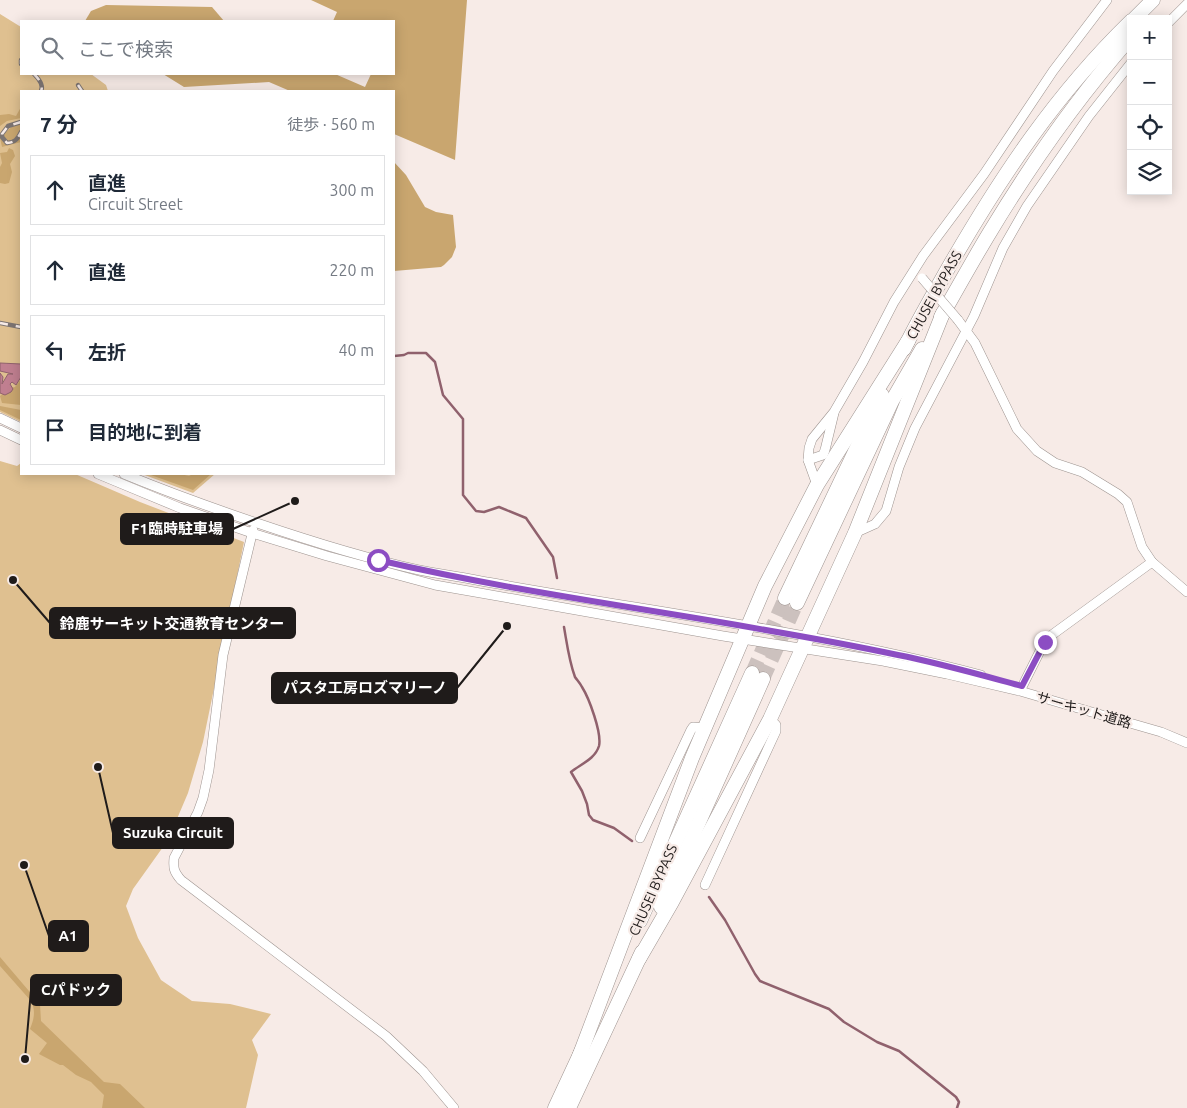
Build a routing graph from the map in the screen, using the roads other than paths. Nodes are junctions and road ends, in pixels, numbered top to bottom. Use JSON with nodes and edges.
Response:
{"nodes":[{"id":1,"x":1107,"y":0,"type":"edge"},
{"id":2,"x":1153,"y":0,"type":"edge"},
{"id":3,"x":1163,"y":0,"type":"edge"},
{"id":4,"x":1187,"y":4,"type":"edge"},
{"id":5,"x":1138,"y":15,"type":"edge"},
{"id":6,"x":1150,"y":15,"type":"edge"},
{"id":7,"x":1172,"y":19,"type":"edge"},
{"id":8,"x":1127,"y":26,"type":"edge"},
{"id":9,"x":1127,"y":42,"type":"edge"},
{"id":10,"x":1127,"y":68,"type":"edge"},
{"id":11,"x":922,"y":278,"type":"dead end"},
{"id":12,"x":943,"y":313,"type":"junction"},
{"id":13,"x":967,"y":330,"type":"junction"},
{"id":14,"x":908,"y":341,"type":"junction"},
{"id":15,"x":834,"y":412,"type":"junction"},
{"id":16,"x":0,"y":418,"type":"edge"},
{"id":17,"x":20,"y":428,"type":"edge"},
{"id":18,"x":0,"y":430,"type":"edge"},
{"id":19,"x":20,"y":440,"type":"edge"},
{"id":20,"x":808,"y":460,"type":"junction"},
{"id":21,"x":100,"y":475,"type":"edge"},
{"id":22,"x":126,"y":475,"type":"edge"},
{"id":23,"x":817,"y":485,"type":"junction"},
{"id":24,"x":254,"y":522,"type":"junction"},
{"id":25,"x":855,"y":533,"type":"junction"},
{"id":26,"x":252,"y":534,"type":"junction"},
{"id":27,"x":1152,"y":562,"type":"junction"},
{"id":28,"x":1187,"y":592,"type":"edge"},
{"id":29,"x":746,"y":633,"type":"junction"},
{"id":30,"x":804,"y":642,"type":"junction"},
{"id":31,"x":1022,"y":686,"type":"junction"},
{"id":32,"x":770,"y":719,"type":"junction"},
{"id":33,"x":704,"y":728,"type":"junction"},
{"id":34,"x":1161,"y":732,"type":"junction"},
{"id":35,"x":1187,"y":741,"type":"edge"},
{"id":36,"x":640,"y":838,"type":"dead end"},
{"id":37,"x":705,"y":885,"type":"dead end"},
{"id":38,"x":639,"y":959,"type":"junction"},
{"id":39,"x":579,"y":1057,"type":"junction"},
{"id":40,"x":454,"y":1108,"type":"edge"},
{"id":41,"x":554,"y":1108,"type":"edge"},
{"id":42,"x":569,"y":1108,"type":"edge"}],
"edges":[{"from":1,"to":15,"type":"street"},
{"from":2,"to":5,"type":"highway"},
{"from":3,"to":6,"type":"highway"},
{"from":4,"to":7,"type":"street"},
{"from":8,"to":14,"type":"highway","name":"CHUSEI BYPASS"},
{"from":9,"to":12,"type":"highway","name":"CHUSEI BYPASS"},
{"from":10,"to":13,"type":"street"},
{"from":11,"to":13,"type":"street","bridge":true},
{"from":12,"to":14,"type":"highway","name":"CHUSEI BYPASS"},
{"from":12,"to":25,"type":"highway"},
{"from":13,"to":25,"type":"street"},
{"from":13,"to":27,"type":"street"},
{"from":14,"to":23,"type":"highway"},
{"from":15,"to":20,"type":"street"},
{"from":15,"to":20,"type":"street"},
{"from":16,"to":17,"type":"street"},
{"from":18,"to":19,"type":"street"},
{"from":20,"to":23,"type":"street"},
{"from":21,"to":26,"type":"street"},
{"from":22,"to":24,"type":"street"},
{"from":23,"to":29,"type":"highway"},
{"from":24,"to":26,"type":"street"},
{"from":24,"to":29,"type":"street"},
{"from":25,"to":30,"type":"highway"},
{"from":26,"to":29,"type":"street"},
{"from":26,"to":40,"type":"street"},
{"from":27,"to":28,"type":"street"},
{"from":27,"to":31,"type":"street"},
{"from":29,"to":30,"type":"street"},
{"from":29,"to":33,"type":"highway"},
{"from":30,"to":31,"type":"street"},
{"from":30,"to":32,"type":"highway"},
{"from":30,"to":34,"type":"street","name":"サーキット道路"},
{"from":31,"to":34,"type":"street"},
{"from":32,"to":37,"type":"street"},
{"from":32,"to":38,"type":"highway"},
{"from":33,"to":36,"type":"street"},
{"from":33,"to":39,"type":"highway"},
{"from":34,"to":35,"type":"street","name":"サーキット道路"},
{"from":38,"to":39,"type":"highway","name":"CHUSEI BYPASS"},
{"from":38,"to":42,"type":"highway","name":"CHUSEI BYPASS"},
{"from":39,"to":41,"type":"highway","name":"CHUSEI BYPASS"}]}
